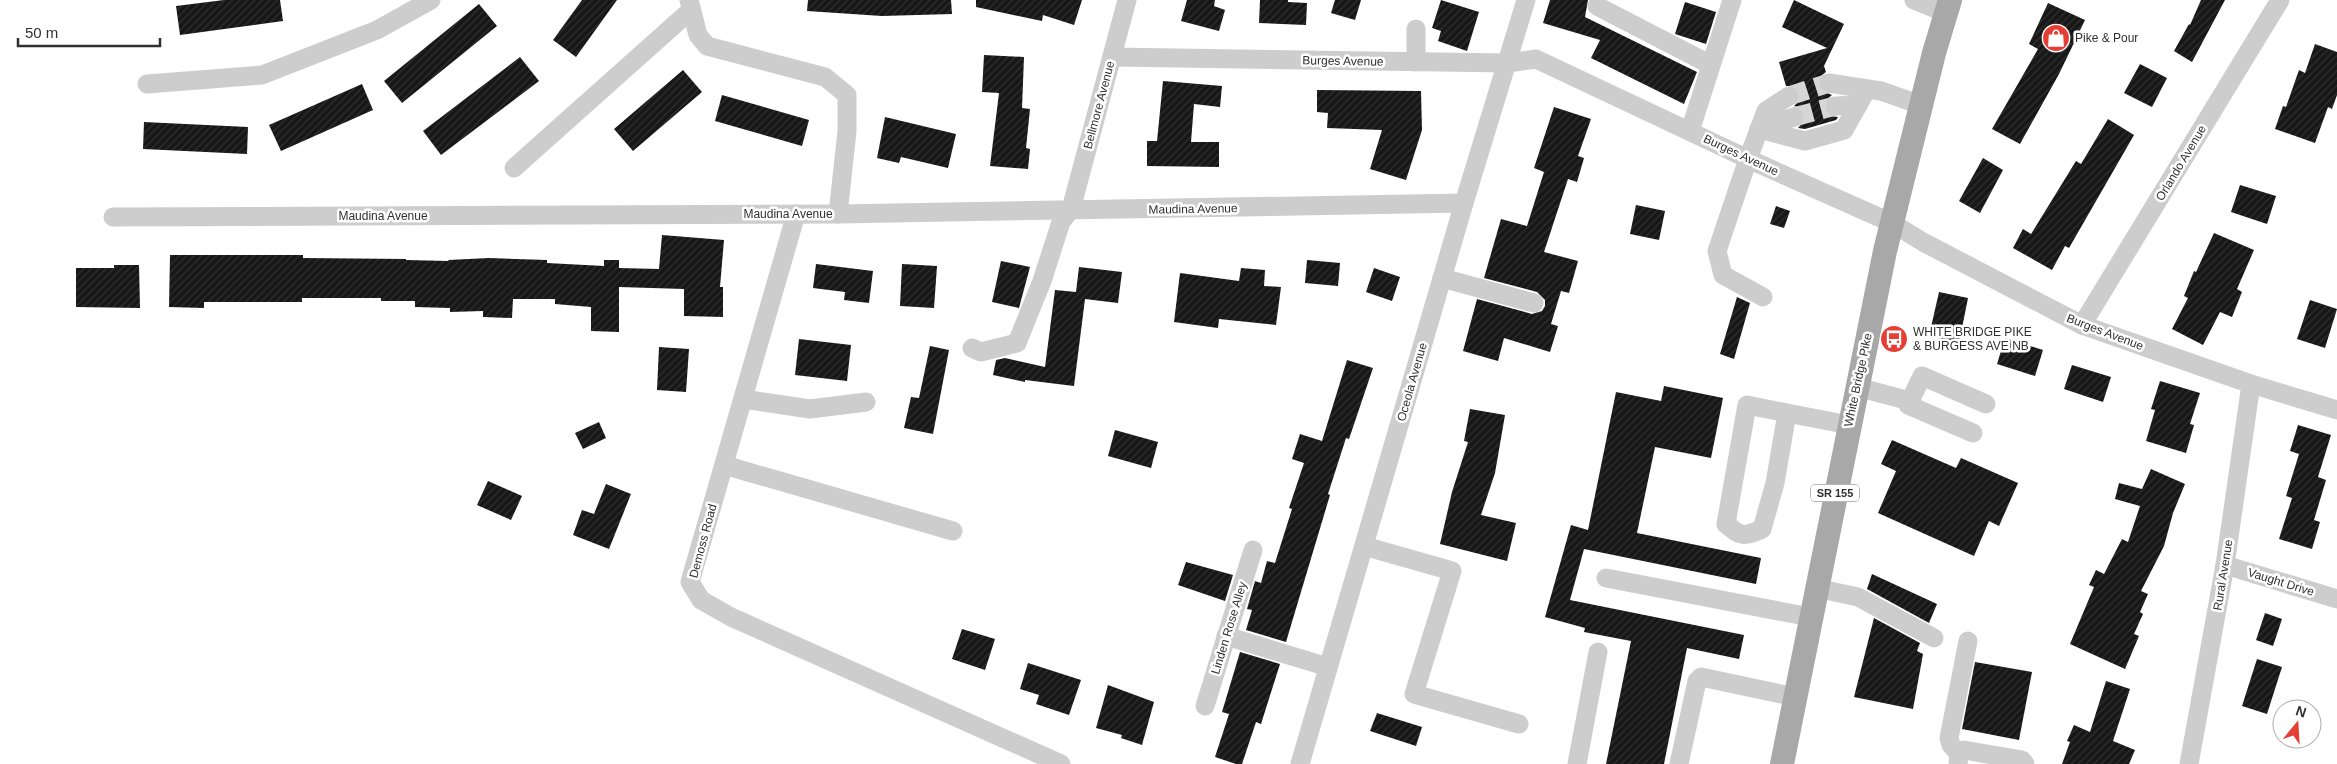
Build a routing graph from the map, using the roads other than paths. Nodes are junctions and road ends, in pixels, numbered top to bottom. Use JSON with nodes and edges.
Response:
{"nodes":[{"id":1,"x":431,"y":0,"type":"edge"},
{"id":2,"x":1127,"y":0,"type":"edge"},
{"id":3,"x":1526,"y":0,"type":"edge"},
{"id":4,"x":1732,"y":0,"type":"edge"},
{"id":5,"x":1914,"y":0,"type":"edge"},
{"id":6,"x":2280,"y":0,"type":"edge"},
{"id":7,"x":690,"y":5,"type":"edge"},
{"id":8,"x":1597,"y":6,"type":"dead end"},
{"id":9,"x":1948,"y":7,"type":"edge"},
{"id":10,"x":1416,"y":29,"type":"dead end"},
{"id":11,"x":1113,"y":57,"type":"junction"},
{"id":12,"x":1416,"y":62,"type":"junction"},
{"id":13,"x":1508,"y":63,"type":"junction"},
{"id":14,"x":1711,"y":65,"type":"junction"},
{"id":15,"x":148,"y":84,"type":"dead end"},
{"id":16,"x":1829,"y":84,"type":"tunnel mouth"},
{"id":17,"x":1789,"y":96,"type":"tunnel mouth"},
{"id":18,"x":1863,"y":97,"type":"junction"},
{"id":19,"x":1922,"y":104,"type":"junction"},
{"id":20,"x":1835,"y":106,"type":"tunnel mouth"},
{"id":21,"x":1794,"y":117,"type":"tunnel mouth"},
{"id":22,"x":1759,"y":129,"type":"junction"},
{"id":23,"x":1690,"y":131,"type":"junction"},
{"id":24,"x":1748,"y":159,"type":"junction"},
{"id":25,"x":514,"y":168,"type":"dead end"},
{"id":26,"x":1464,"y":203,"type":"junction"},
{"id":27,"x":1071,"y":209,"type":"junction"},
{"id":28,"x":796,"y":214,"type":"junction"},
{"id":29,"x":838,"y":214,"type":"junction"},
{"id":30,"x":112,"y":217,"type":"dead end"},
{"id":31,"x":1892,"y":223,"type":"junction"},
{"id":32,"x":1442,"y":278,"type":"junction"},
{"id":33,"x":1763,"y":297,"type":"dead end"},
{"id":34,"x":1534,"y":303,"type":"dead end"},
{"id":35,"x":2082,"y":326,"type":"junction"},
{"id":36,"x":972,"y":348,"type":"dead end"},
{"id":37,"x":2251,"y":384,"type":"junction"},
{"id":38,"x":1857,"y":386,"type":"junction"},
{"id":39,"x":743,"y":399,"type":"junction"},
{"id":40,"x":1910,"y":401,"type":"junction"},
{"id":41,"x":866,"y":402,"type":"dead end"},
{"id":42,"x":1986,"y":404,"type":"dead end"},
{"id":43,"x":2337,"y":410,"type":"edge"},
{"id":44,"x":1787,"y":412,"type":"junction"},
{"id":45,"x":1849,"y":424,"type":"junction"},
{"id":46,"x":1973,"y":433,"type":"dead end"},
{"id":47,"x":724,"y":465,"type":"junction"},
{"id":48,"x":953,"y":531,"type":"dead end"},
{"id":49,"x":1364,"y":546,"type":"junction"},
{"id":50,"x":1253,"y":550,"type":"dead end"},
{"id":51,"x":2225,"y":565,"type":"junction"},
{"id":52,"x":1606,"y":578,"type":"dead end"},
{"id":53,"x":1816,"y":588,"type":"junction"},
{"id":54,"x":2337,"y":599,"type":"edge"},
{"id":55,"x":1810,"y":617,"type":"junction"},
{"id":56,"x":1226,"y":636,"type":"junction"},
{"id":57,"x":1934,"y":638,"type":"dead end"},
{"id":58,"x":1968,"y":641,"type":"dead end"},
{"id":59,"x":1598,"y":652,"type":"dead end"},
{"id":60,"x":1328,"y":667,"type":"junction"},
{"id":61,"x":1795,"y":697,"type":"junction"},
{"id":62,"x":1204,"y":706,"type":"dead end"},
{"id":63,"x":1519,"y":724,"type":"dead end"},
{"id":64,"x":1959,"y":759,"type":"edge"},
{"id":65,"x":1788,"y":762,"type":"edge"},
{"id":66,"x":1060,"y":764,"type":"edge"},
{"id":67,"x":1300,"y":764,"type":"edge"},
{"id":68,"x":1577,"y":764,"type":"edge"},
{"id":69,"x":1679,"y":764,"type":"edge"},
{"id":70,"x":2024,"y":764,"type":"edge"},
{"id":71,"x":2190,"y":764,"type":"edge"}],
"edges":[{"from":1,"to":15,"type":"street"},
{"from":2,"to":11,"type":"street","name":"Bellmore Avenue"},
{"from":3,"to":13,"type":"street","name":"Oceola Avenue"},
{"from":4,"to":14,"type":"street"},
{"from":5,"to":9,"type":"street"},
{"from":6,"to":35,"type":"street","name":"Orlando Avenue"},
{"from":7,"to":25,"type":"street"},
{"from":7,"to":29,"type":"street"},
{"from":8,"to":14,"type":"street"},
{"from":9,"to":19,"type":"main road","name":"White Bridge Pike","number":"SR 155"},
{"from":10,"to":12,"type":"street"},
{"from":11,"to":12,"type":"street","name":"Burges Avenue"},
{"from":11,"to":27,"type":"street","name":"Bellmore Avenue"},
{"from":12,"to":13,"type":"street","name":"Burges Avenue"},
{"from":13,"to":23,"type":"street","name":"Burges Avenue"},
{"from":13,"to":26,"type":"street","name":"Oceola Avenue"},
{"from":14,"to":23,"type":"street"},
{"from":16,"to":18,"type":"street"},
{"from":17,"to":22,"type":"street"},
{"from":18,"to":19,"type":"street"},
{"from":18,"to":20,"type":"street"},
{"from":18,"to":22,"type":"street"},
{"from":19,"to":31,"type":"main road","name":"White Bridge Pike","number":"SR 155"},
{"from":21,"to":22,"type":"street"},
{"from":22,"to":24,"type":"street"},
{"from":23,"to":24,"type":"street","name":"Burges Avenue"},
{"from":24,"to":31,"type":"street","name":"Burges Avenue"},
{"from":24,"to":33,"type":"street"},
{"from":26,"to":27,"type":"street","name":"Maudina Avenue"},
{"from":26,"to":32,"type":"street","name":"Oceola Avenue"},
{"from":27,"to":29,"type":"street","name":"Maudina Avenue"},
{"from":27,"to":36,"type":"street","name":"Bellmore Avenue"},
{"from":28,"to":29,"type":"street","name":"Maudina Avenue"},
{"from":28,"to":30,"type":"street","name":"Maudina Avenue"},
{"from":28,"to":39,"type":"street","name":"Demoss Road"},
{"from":31,"to":35,"type":"street","name":"Burges Avenue"},
{"from":31,"to":38,"type":"main road","name":"White Bridge Pike","number":"SR 155"},
{"from":32,"to":34,"type":"street"},
{"from":32,"to":49,"type":"street","name":"Oceola Avenue"},
{"from":35,"to":37,"type":"street","name":"Burges Avenue"},
{"from":37,"to":43,"type":"street","name":"Burges Avenue"},
{"from":37,"to":51,"type":"street","name":"Rural Avenue"},
{"from":38,"to":40,"type":"street"},
{"from":38,"to":45,"type":"main road","name":"White Bridge Pike","number":"SR 155"},
{"from":39,"to":41,"type":"street"},
{"from":39,"to":47,"type":"street","name":"Demoss Road"},
{"from":40,"to":42,"type":"street"},
{"from":40,"to":46,"type":"street"},
{"from":44,"to":44,"type":"street"},
{"from":44,"to":45,"type":"street"},
{"from":45,"to":53,"type":"main road","name":"White Bridge Pike","number":"SR 155"},
{"from":47,"to":48,"type":"street"},
{"from":47,"to":66,"type":"street","name":"Demoss Road"},
{"from":49,"to":60,"type":"street","name":"Oceola Avenue"},
{"from":49,"to":63,"type":"street"},
{"from":50,"to":56,"type":"street","name":"Linden Rose Alley"},
{"from":51,"to":54,"type":"street","name":"Vaught Drive"},
{"from":51,"to":71,"type":"street","name":"Rural Avenue"},
{"from":52,"to":55,"type":"street"},
{"from":53,"to":55,"type":"main road","name":"White Bridge Pike","number":"SR 155"},
{"from":53,"to":57,"type":"street"},
{"from":55,"to":61,"type":"main road","name":"White Bridge Pike","number":"SR 155"},
{"from":56,"to":60,"type":"street"},
{"from":56,"to":62,"type":"street","name":"Linden Rose Alley"},
{"from":58,"to":64,"type":"street"},
{"from":59,"to":68,"type":"street"},
{"from":60,"to":67,"type":"street","name":"Oceola Avenue"},
{"from":61,"to":65,"type":"main road","name":"White Bridge Pike","number":"SR 155"},
{"from":61,"to":69,"type":"street"},
{"from":64,"to":70,"type":"street"}]}
